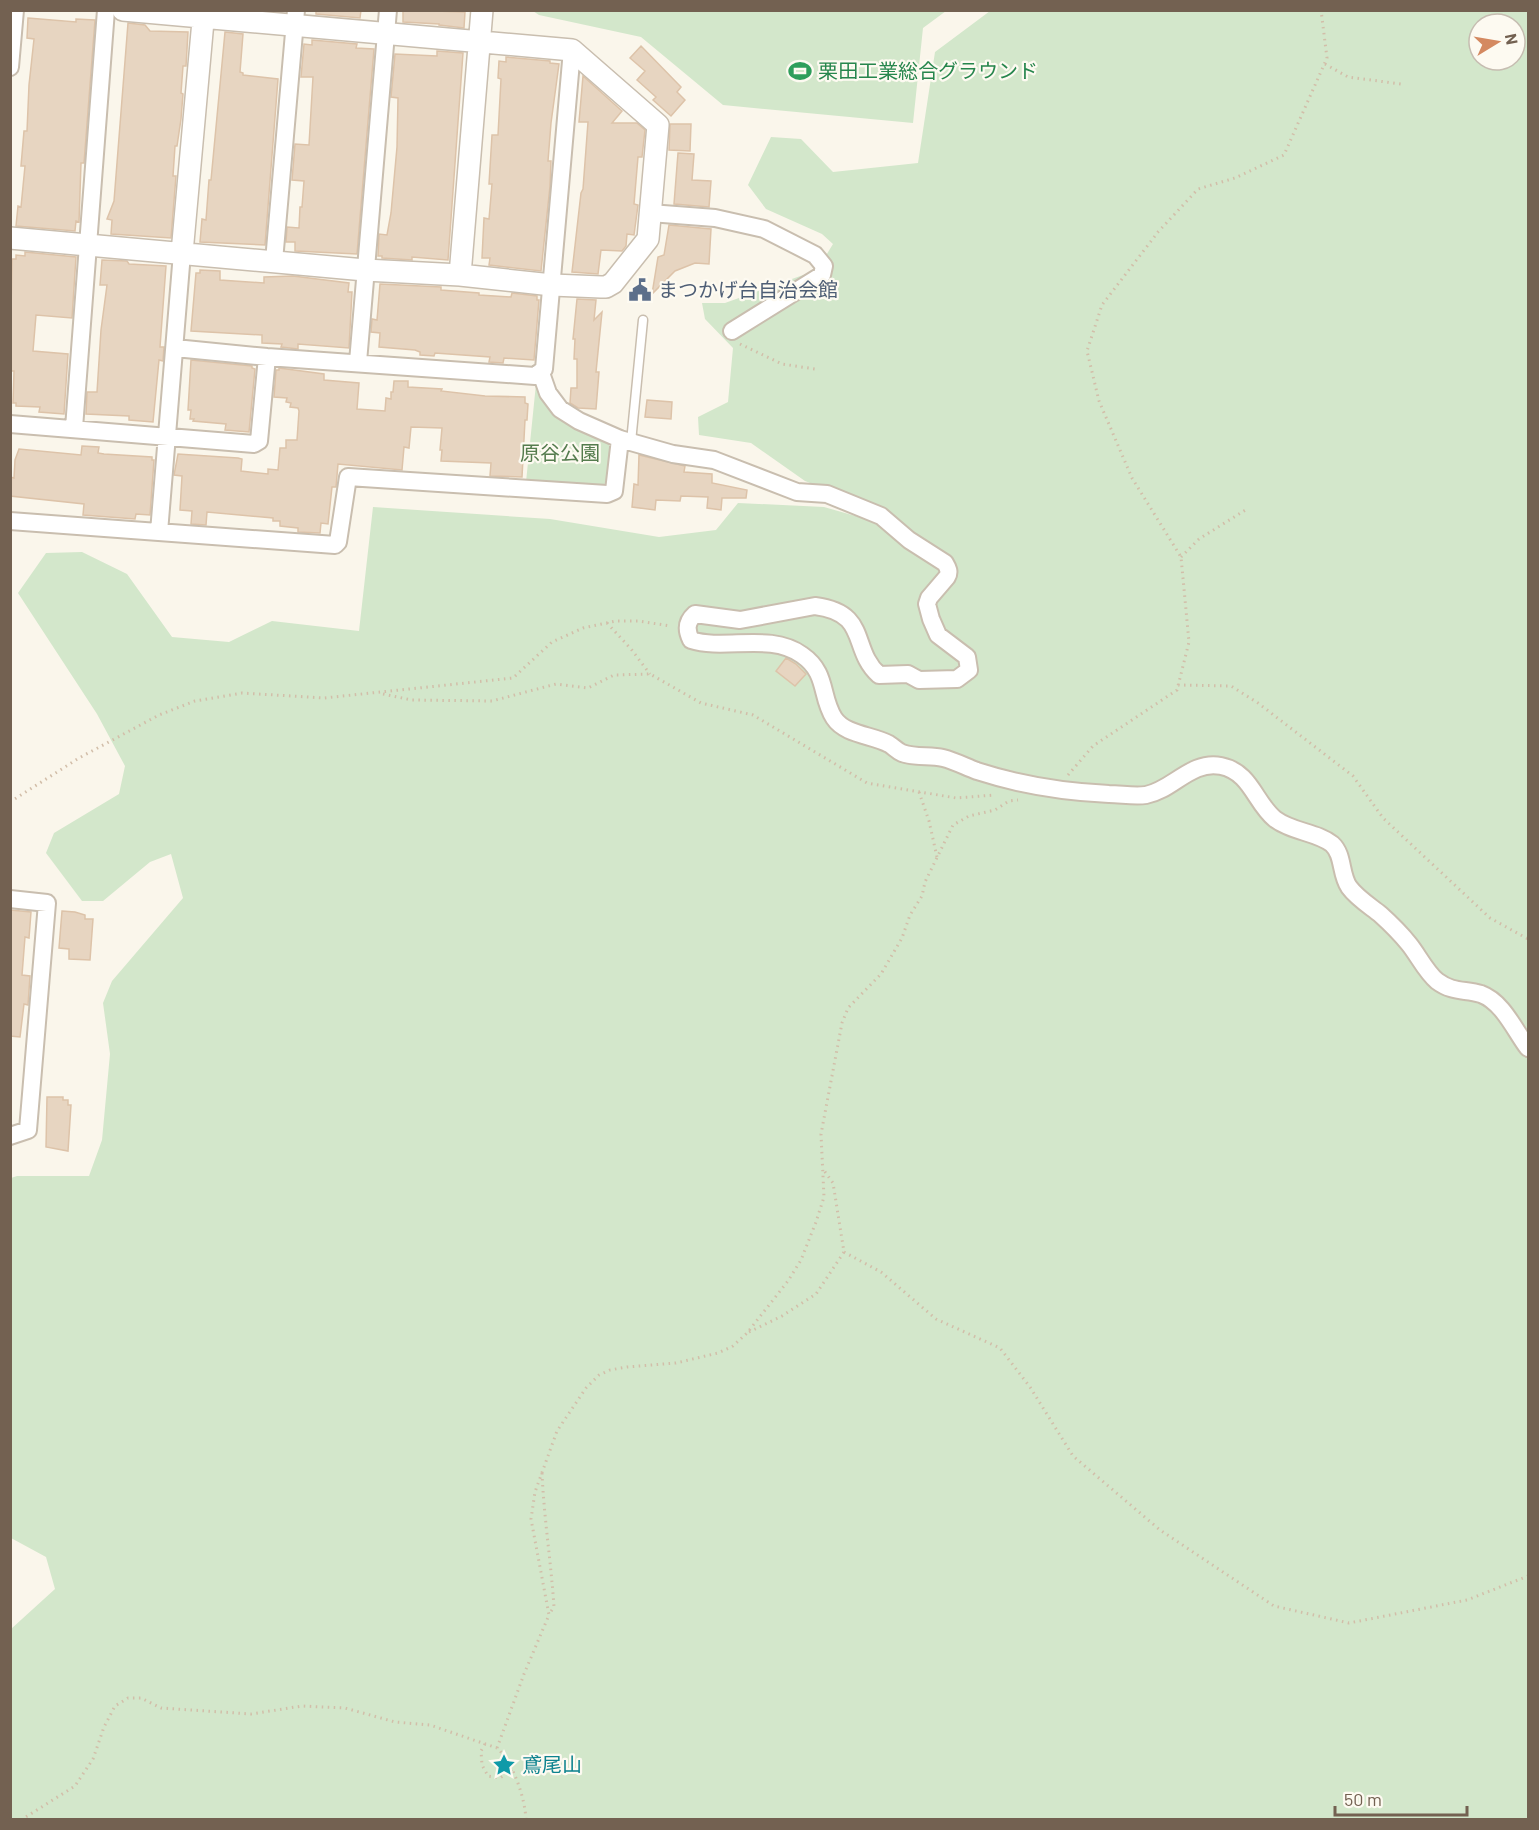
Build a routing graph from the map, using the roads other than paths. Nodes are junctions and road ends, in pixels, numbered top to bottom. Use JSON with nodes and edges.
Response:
{"nodes":[{"id":1,"x":15,"y":10,"type":"edge"},
{"id":2,"x":106,"y":10,"type":"edge"},
{"id":3,"x":123,"y":10,"type":"edge"},
{"id":4,"x":388,"y":10,"type":"edge"},
{"id":5,"x":482,"y":10,"type":"edge"},
{"id":6,"x":203,"y":14,"type":"edge"},
{"id":7,"x":296,"y":19,"type":"edge"},
{"id":8,"x":386,"y":33,"type":"junction"},
{"id":9,"x":480,"y":42,"type":"junction"},
{"id":10,"x":572,"y":50,"type":"junction"},
{"id":11,"x":10,"y":67,"type":"edge"},
{"id":12,"x":650,"y":213,"type":"junction"},
{"id":13,"x":10,"y":238,"type":"edge"},
{"id":14,"x":87,"y":244,"type":"junction"},
{"id":15,"x":182,"y":253,"type":"junction"},
{"id":16,"x":274,"y":261,"type":"junction"},
{"id":17,"x":365,"y":270,"type":"junction"},
{"id":18,"x":460,"y":275,"type":"junction"},
{"id":19,"x":552,"y":285,"type":"junction"},
{"id":20,"x":643,"y":320,"type":"dead end"},
{"id":21,"x":732,"y":331,"type":"road end"},
{"id":22,"x":175,"y":348,"type":"junction"},
{"id":23,"x":267,"y":357,"type":"junction"},
{"id":24,"x":358,"y":362,"type":"junction"},
{"id":25,"x":541,"y":373,"type":"junction"},
{"id":26,"x":10,"y":424,"type":"edge"},
{"id":27,"x":74,"y":429,"type":"junction"},
{"id":28,"x":168,"y":437,"type":"junction"},
{"id":29,"x":626,"y":441,"type":"junction"},
{"id":30,"x":10,"y":521,"type":"edge"},
{"id":31,"x":159,"y":532,"type":"junction"},
{"id":32,"x":10,"y":899,"type":"edge"},
{"id":33,"x":1528,"y":1048,"type":"edge"},
{"id":34,"x":10,"y":1136,"type":"edge"}],
"edges":[{"from":1,"to":11,"type":"street"},
{"from":2,"to":14,"type":"street"},
{"from":3,"to":6,"type":"street"},
{"from":4,"to":8,"type":"street"},
{"from":5,"to":9,"type":"street"},
{"from":6,"to":7,"type":"street"},
{"from":6,"to":15,"type":"street"},
{"from":7,"to":8,"type":"street"},
{"from":7,"to":16,"type":"street"},
{"from":8,"to":9,"type":"street"},
{"from":8,"to":17,"type":"street"},
{"from":9,"to":10,"type":"street"},
{"from":9,"to":18,"type":"street"},
{"from":10,"to":12,"type":"street"},
{"from":10,"to":19,"type":"street"},
{"from":12,"to":19,"type":"street"},
{"from":12,"to":21,"type":"street"},
{"from":13,"to":14,"type":"street"},
{"from":14,"to":15,"type":"street"},
{"from":14,"to":27,"type":"street"},
{"from":15,"to":16,"type":"street"},
{"from":15,"to":22,"type":"street"},
{"from":16,"to":17,"type":"street"},
{"from":17,"to":18,"type":"street"},
{"from":17,"to":24,"type":"street"},
{"from":18,"to":19,"type":"street"},
{"from":19,"to":25,"type":"street"},
{"from":20,"to":29,"type":"lane"},
{"from":22,"to":23,"type":"street"},
{"from":22,"to":28,"type":"street"},
{"from":23,"to":24,"type":"street"},
{"from":23,"to":28,"type":"street"},
{"from":24,"to":25,"type":"street"},
{"from":25,"to":29,"type":"street"},
{"from":26,"to":27,"type":"street"},
{"from":27,"to":28,"type":"street"},
{"from":28,"to":31,"type":"street"},
{"from":29,"to":31,"type":"street"},
{"from":29,"to":33,"type":"street"},
{"from":30,"to":31,"type":"street"},
{"from":32,"to":34,"type":"street"}]}
